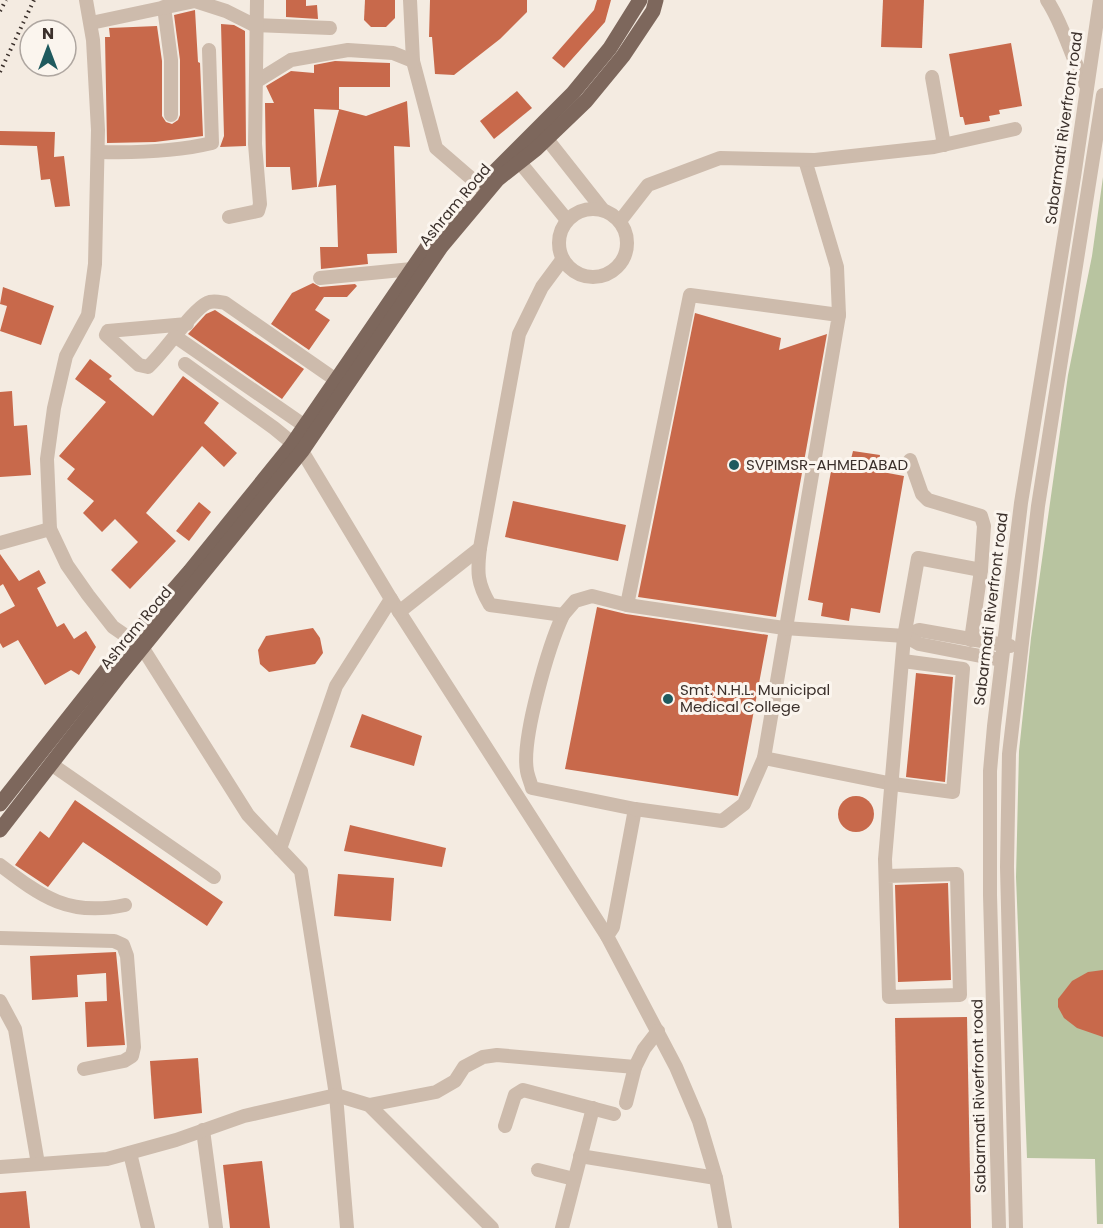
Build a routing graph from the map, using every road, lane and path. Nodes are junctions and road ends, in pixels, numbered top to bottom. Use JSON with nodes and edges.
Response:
{"nodes":[{"id":1,"x":87,"y":0,"type":"edge"},
{"id":2,"x":256,"y":0,"type":"edge"},
{"id":3,"x":410,"y":0,"type":"edge"},
{"id":4,"x":640,"y":0,"type":"edge"},
{"id":5,"x":656,"y":0,"type":"edge"},
{"id":6,"x":1047,"y":0,"type":"edge"},
{"id":7,"x":1100,"y":0,"type":"edge"},
{"id":8,"x":164,"y":7,"type":"junction"},
{"id":9,"x":91,"y":24,"type":"junction"},
{"id":10,"x":254,"y":25,"type":"junction"},
{"id":11,"x":330,"y":28,"type":"dead end"},
{"id":12,"x":209,"y":50,"type":"dead end"},
{"id":13,"x":413,"y":61,"type":"junction"},
{"id":14,"x":932,"y":76,"type":"dead end"},
{"id":15,"x":257,"y":81,"type":"junction"},
{"id":16,"x":1087,"y":87,"type":"junction"},
{"id":17,"x":1103,"y":95,"type":"edge"},
{"id":18,"x":171,"y":115,"type":"dead end"},
{"id":19,"x":1015,"y":129,"type":"dead end"},
{"id":20,"x":546,"y":139,"type":"junction"},
{"id":21,"x":944,"y":145,"type":"junction"},
{"id":22,"x":99,"y":152,"type":"junction"},
{"id":23,"x":516,"y":157,"type":"junction"},
{"id":24,"x":806,"y":160,"type":"junction"},
{"id":25,"x":1074,"y":177,"type":"junction"},
{"id":26,"x":1090,"y":180,"type":"junction"},
{"id":27,"x":482,"y":190,"type":"junction"},
{"id":28,"x":603,"y":210,"type":"junction"},
{"id":29,"x":229,"y":216,"type":"dead end"},
{"id":30,"x":567,"y":220,"type":"junction"},
{"id":31,"x":620,"y":221,"type":"junction"},
{"id":32,"x":562,"y":260,"type":"junction"},
{"id":33,"x":412,"y":269,"type":"junction"},
{"id":34,"x":320,"y":278,"type":"dead end"},
{"id":35,"x":839,"y":315,"type":"junction"},
{"id":36,"x":187,"y":324,"type":"junction"},
{"id":37,"x":176,"y":337,"type":"junction"},
{"id":38,"x":185,"y":364,"type":"dead end"},
{"id":39,"x":336,"y":380,"type":"junction"},
{"id":40,"x":304,"y":426,"type":"junction"},
{"id":41,"x":298,"y":447,"type":"junction"},
{"id":42,"x":910,"y":460,"type":"dead end"},
{"id":43,"x":50,"y":529,"type":"junction"},
{"id":44,"x":0,"y":543,"type":"edge"},
{"id":45,"x":480,"y":548,"type":"junction"},
{"id":46,"x":981,"y":570,"type":"junction"},
{"id":47,"x":391,"y":599,"type":"junction"},
{"id":48,"x":627,"y":605,"type":"junction"},
{"id":49,"x":399,"y":612,"type":"junction"},
{"id":50,"x":563,"y":615,"type":"junction"},
{"id":51,"x":784,"y":628,"type":"junction"},
{"id":52,"x":905,"y":636,"type":"junction"},
{"id":53,"x":971,"y":640,"type":"junction"},
{"id":54,"x":136,"y":644,"type":"junction"},
{"id":55,"x":1021,"y":648,"type":"junction"},
{"id":56,"x":1002,"y":653,"type":"junction"},
{"id":57,"x":903,"y":661,"type":"junction"},
{"id":58,"x":992,"y":746,"type":"junction"},
{"id":59,"x":1010,"y":748,"type":"junction"},
{"id":60,"x":764,"y":758,"type":"junction"},
{"id":61,"x":51,"y":764,"type":"junction"},
{"id":62,"x":893,"y":784,"type":"junction"},
{"id":63,"x":0,"y":804,"type":"edge"},
{"id":64,"x":635,"y":809,"type":"junction"},
{"id":65,"x":0,"y":830,"type":"edge"},
{"id":66,"x":280,"y":849,"type":"junction"},
{"id":67,"x":0,"y":866,"type":"edge"},
{"id":68,"x":887,"y":876,"type":"junction"},
{"id":69,"x":214,"y":877,"type":"dead end"},
{"id":70,"x":125,"y":905,"type":"dead end"},
{"id":71,"x":607,"y":936,"type":"junction"},
{"id":72,"x":0,"y":938,"type":"edge"},
{"id":73,"x":0,"y":1001,"type":"edge"},
{"id":74,"x":657,"y":1031,"type":"junction"},
{"id":75,"x":635,"y":1068,"type":"junction"},
{"id":76,"x":84,"y":1070,"type":"dead end"},
{"id":77,"x":336,"y":1095,"type":"junction"},
{"id":78,"x":626,"y":1103,"type":"dead end"},
{"id":79,"x":369,"y":1105,"type":"junction"},
{"id":80,"x":593,"y":1108,"type":"junction"},
{"id":81,"x":614,"y":1114,"type":"dead end"},
{"id":82,"x":506,"y":1126,"type":"dead end"},
{"id":83,"x":203,"y":1130,"type":"junction"},
{"id":84,"x":130,"y":1153,"type":"junction"},
{"id":85,"x":580,"y":1156,"type":"junction"},
{"id":86,"x":38,"y":1164,"type":"junction"},
{"id":87,"x":0,"y":1167,"type":"edge"},
{"id":88,"x":538,"y":1170,"type":"dead end"},
{"id":89,"x":716,"y":1178,"type":"junction"},
{"id":90,"x":574,"y":1179,"type":"junction"},
{"id":91,"x":148,"y":1228,"type":"edge"},
{"id":92,"x":216,"y":1228,"type":"edge"},
{"id":93,"x":346,"y":1228,"type":"edge"},
{"id":94,"x":492,"y":1228,"type":"edge"},
{"id":95,"x":562,"y":1228,"type":"edge"},
{"id":96,"x":725,"y":1228,"type":"edge"},
{"id":97,"x":999,"y":1228,"type":"edge"},
{"id":98,"x":1016,"y":1228,"type":"edge"}],
"edges":[{"from":1,"to":9,"type":"street"},
{"from":2,"to":10,"type":"street"},
{"from":3,"to":13,"type":"street"},
{"from":4,"to":23,"type":"main road","name":"Ashram Road"},
{"from":5,"to":20,"type":"main road","name":"Ashram Road"},
{"from":6,"to":16,"type":"street"},
{"from":7,"to":16,"type":"street","name":"Sabarmati Riverfront road"},
{"from":8,"to":9,"type":"street"},
{"from":8,"to":10,"type":"street"},
{"from":8,"to":18,"type":"street"},
{"from":9,"to":22,"type":"street"},
{"from":10,"to":11,"type":"street"},
{"from":10,"to":15,"type":"street"},
{"from":12,"to":22,"type":"street"},
{"from":13,"to":15,"type":"street"},
{"from":13,"to":27,"type":"street"},
{"from":14,"to":21,"type":"street"},
{"from":15,"to":29,"type":"street"},
{"from":16,"to":25,"type":"street","name":"Sabarmati Riverfront road"},
{"from":17,"to":26,"type":"street"},
{"from":19,"to":21,"type":"street"},
{"from":20,"to":23,"type":"main road","name":"Ashram Road"},
{"from":20,"to":28,"type":"street"},
{"from":21,"to":24,"type":"street"},
{"from":22,"to":43,"type":"street"},
{"from":23,"to":27,"type":"main road","name":"Ashram Road"},
{"from":23,"to":30,"type":"street"},
{"from":24,"to":31,"type":"street"},
{"from":24,"to":35,"type":"street"},
{"from":25,"to":26,"type":"street"},
{"from":25,"to":56,"type":"street","name":"Sabarmati Riverfront road"},
{"from":26,"to":55,"type":"street"},
{"from":27,"to":33,"type":"main road","name":"Ashram Road"},
{"from":27,"to":41,"type":"main road","name":"Ashram Road"},
{"from":28,"to":30,"type":"street"},
{"from":28,"to":31,"type":"street"},
{"from":30,"to":32,"type":"street"},
{"from":31,"to":32,"type":"street"},
{"from":32,"to":45,"type":"street"},
{"from":33,"to":34,"type":"street"},
{"from":33,"to":39,"type":"main road","name":"Ashram Road"},
{"from":35,"to":48,"type":"street"},
{"from":35,"to":51,"type":"street"},
{"from":36,"to":37,"type":"street"},
{"from":36,"to":37,"type":"street"},
{"from":36,"to":39,"type":"street"},
{"from":37,"to":40,"type":"street"},
{"from":38,"to":41,"type":"street"},
{"from":39,"to":40,"type":"main road","name":"Ashram Road"},
{"from":40,"to":41,"type":"main road","name":"Ashram Road"},
{"from":41,"to":47,"type":"street"},
{"from":41,"to":54,"type":"main road","name":"Ashram Road"},
{"from":42,"to":46,"type":"street"},
{"from":43,"to":44,"type":"street"},
{"from":43,"to":54,"type":"street"},
{"from":45,"to":49,"type":"street"},
{"from":45,"to":50,"type":"street"},
{"from":46,"to":52,"type":"street"},
{"from":46,"to":53,"type":"street"},
{"from":47,"to":49,"type":"street"},
{"from":47,"to":66,"type":"street"},
{"from":48,"to":50,"type":"street"},
{"from":48,"to":51,"type":"street"},
{"from":49,"to":71,"type":"street"},
{"from":50,"to":64,"type":"street"},
{"from":51,"to":52,"type":"street"},
{"from":51,"to":60,"type":"street"},
{"from":52,"to":53,"type":"street"},
{"from":52,"to":56,"type":"street"},
{"from":52,"to":57,"type":"street"},
{"from":53,"to":56,"type":"street"},
{"from":54,"to":61,"type":"main road","name":"Ashram Road"},
{"from":54,"to":63,"type":"main road","name":"Ashram Road"},
{"from":54,"to":66,"type":"street"},
{"from":55,"to":56,"type":"street"},
{"from":55,"to":59,"type":"street"},
{"from":56,"to":58,"type":"street","name":"Sabarmati Riverfront road"},
{"from":57,"to":62,"type":"street"},
{"from":57,"to":62,"type":"street"},
{"from":58,"to":59,"type":"street"},
{"from":58,"to":97,"type":"street","name":"Sabarmati Riverfront road"},
{"from":59,"to":98,"type":"street"},
{"from":60,"to":62,"type":"street"},
{"from":60,"to":64,"type":"street"},
{"from":61,"to":65,"type":"main road","name":"Ashram Road"},
{"from":61,"to":69,"type":"street"},
{"from":62,"to":68,"type":"street"},
{"from":64,"to":71,"type":"street"},
{"from":66,"to":77,"type":"street"},
{"from":67,"to":70,"type":"street"},
{"from":68,"to":68,"type":"street"},
{"from":71,"to":74,"type":"street"},
{"from":72,"to":76,"type":"street"},
{"from":73,"to":86,"type":"street"},
{"from":74,"to":75,"type":"street"},
{"from":74,"to":89,"type":"street"},
{"from":75,"to":78,"type":"street"},
{"from":75,"to":79,"type":"street"},
{"from":77,"to":79,"type":"street"},
{"from":77,"to":83,"type":"street"},
{"from":77,"to":93,"type":"street"},
{"from":79,"to":94,"type":"street"},
{"from":80,"to":81,"type":"street"},
{"from":80,"to":82,"type":"street"},
{"from":80,"to":85,"type":"street"},
{"from":83,"to":84,"type":"street"},
{"from":83,"to":92,"type":"street"},
{"from":84,"to":86,"type":"street"},
{"from":84,"to":91,"type":"street"},
{"from":85,"to":89,"type":"street"},
{"from":85,"to":90,"type":"street"},
{"from":86,"to":87,"type":"street"},
{"from":88,"to":90,"type":"street"},
{"from":89,"to":96,"type":"street"},
{"from":90,"to":95,"type":"street"}]}
